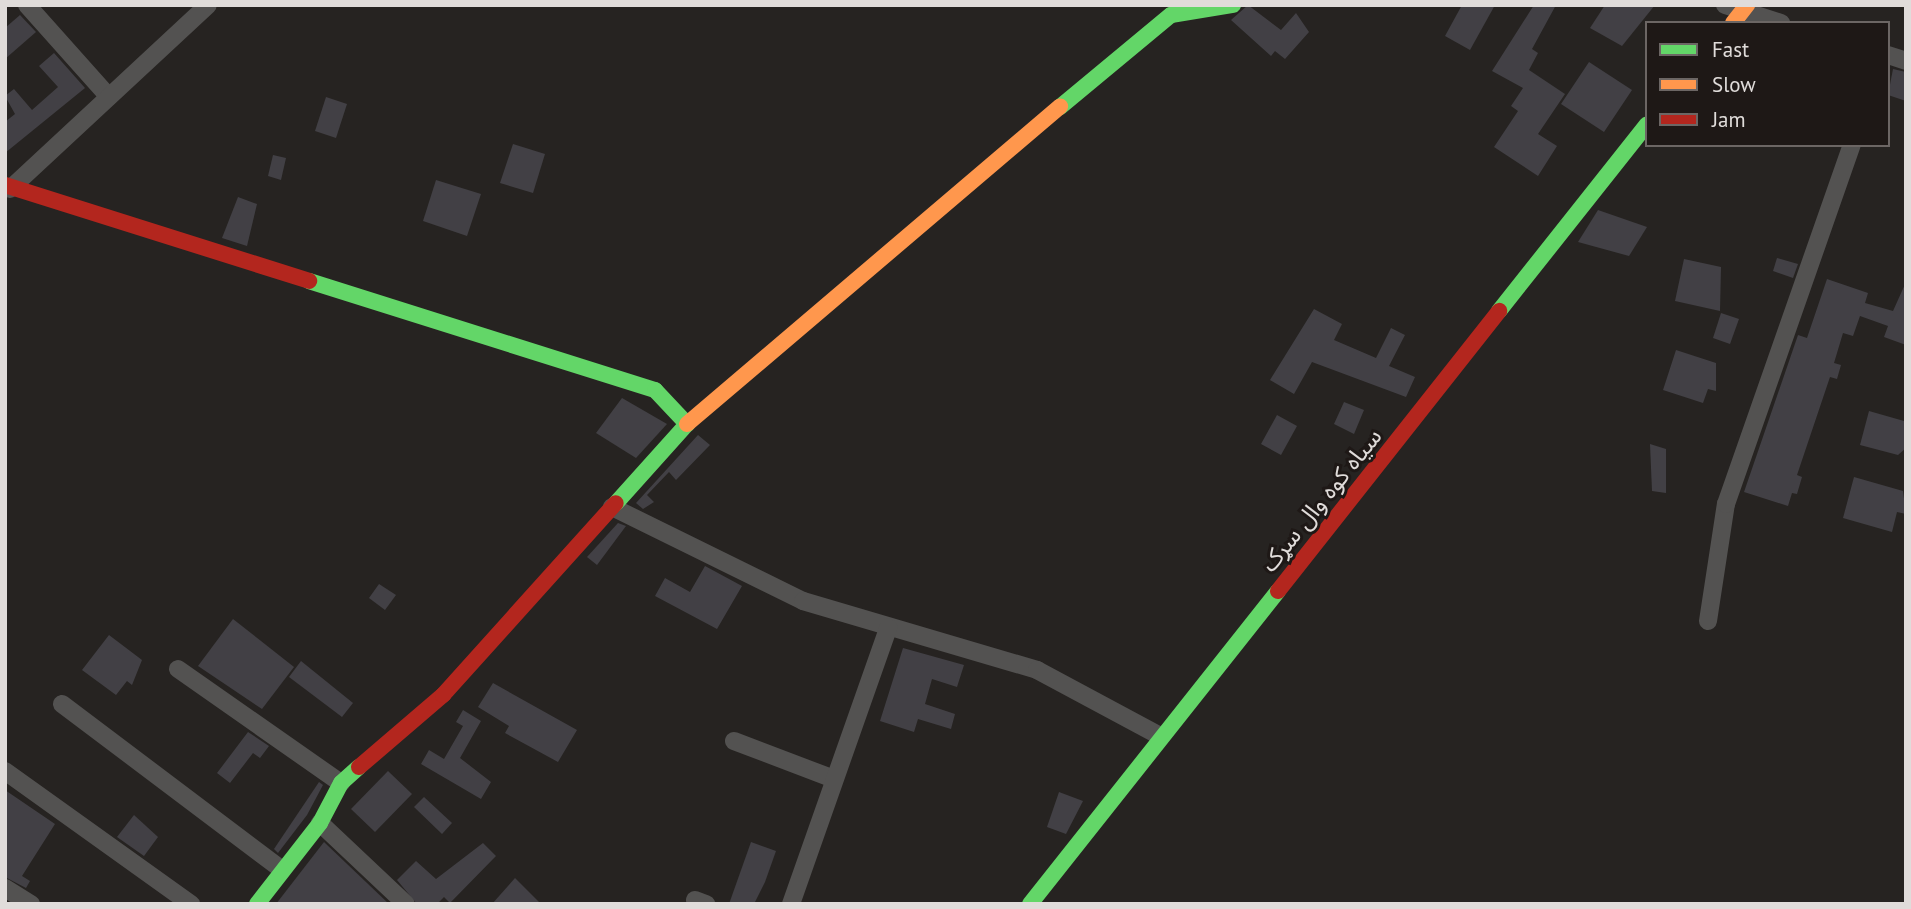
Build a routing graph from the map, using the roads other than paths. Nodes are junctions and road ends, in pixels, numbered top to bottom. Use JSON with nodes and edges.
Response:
{"nodes":[{"id":1,"x":27,"y":5,"type":"edge"},
{"id":2,"x":208,"y":5,"type":"edge"},
{"id":3,"x":1233,"y":5,"type":"edge"},
{"id":4,"x":1725,"y":5,"type":"edge"},
{"id":5,"x":1741,"y":13,"type":"edge"},
{"id":6,"x":1773,"y":21,"type":"edge"},
{"id":7,"x":109,"y":97,"type":"junction"},
{"id":8,"x":1645,"y":126,"type":"edge"},
{"id":9,"x":1851,"y":147,"type":"edge"},
{"id":10,"x":8,"y":187,"type":"edge"},
{"id":11,"x":687,"y":424,"type":"junction"},
{"id":12,"x":612,"y":507,"type":"junction"},
{"id":13,"x":1709,"y":621,"type":"dead end"},
{"id":14,"x":888,"y":628,"type":"junction"},
{"id":15,"x":178,"y":669,"type":"dead end"},
{"id":16,"x":62,"y":704,"type":"dead end"},
{"id":17,"x":1158,"y":735,"type":"junction"},
{"id":18,"x":734,"y":741,"type":"dead end"},
{"id":19,"x":5,"y":771,"type":"edge"},
{"id":20,"x":834,"y":779,"type":"junction"},
{"id":21,"x":341,"y":782,"type":"junction"},
{"id":22,"x":320,"y":823,"type":"junction"},
{"id":23,"x":281,"y":869,"type":"junction"},
{"id":24,"x":5,"y":888,"type":"edge"},
{"id":25,"x":31,"y":904,"type":"edge"},
{"id":26,"x":191,"y":904,"type":"edge"},
{"id":27,"x":257,"y":904,"type":"edge"},
{"id":28,"x":406,"y":904,"type":"edge"},
{"id":29,"x":791,"y":904,"type":"edge"},
{"id":30,"x":1030,"y":904,"type":"edge"}],
"edges":[{"from":1,"to":7,"type":"street"},
{"from":2,"to":7,"type":"street"},
{"from":3,"to":11,"type":"street"},
{"from":4,"to":5,"type":"street"},
{"from":5,"to":6,"type":"street"},
{"from":7,"to":10,"type":"street"},
{"from":8,"to":17,"type":"street","name":"سیاه کوه وال سړک"},
{"from":9,"to":13,"type":"street"},
{"from":10,"to":11,"type":"street"},
{"from":11,"to":12,"type":"street"},
{"from":12,"to":14,"type":"street"},
{"from":12,"to":21,"type":"street"},
{"from":14,"to":17,"type":"street"},
{"from":14,"to":20,"type":"street"},
{"from":15,"to":21,"type":"street"},
{"from":16,"to":23,"type":"street"},
{"from":17,"to":30,"type":"street","name":"سیاه کوه وال سړک"},
{"from":18,"to":20,"type":"street"},
{"from":19,"to":26,"type":"street"},
{"from":20,"to":29,"type":"street"},
{"from":21,"to":22,"type":"street"},
{"from":22,"to":23,"type":"street"},
{"from":22,"to":28,"type":"street"},
{"from":23,"to":27,"type":"street"},
{"from":24,"to":25,"type":"street"}]}
